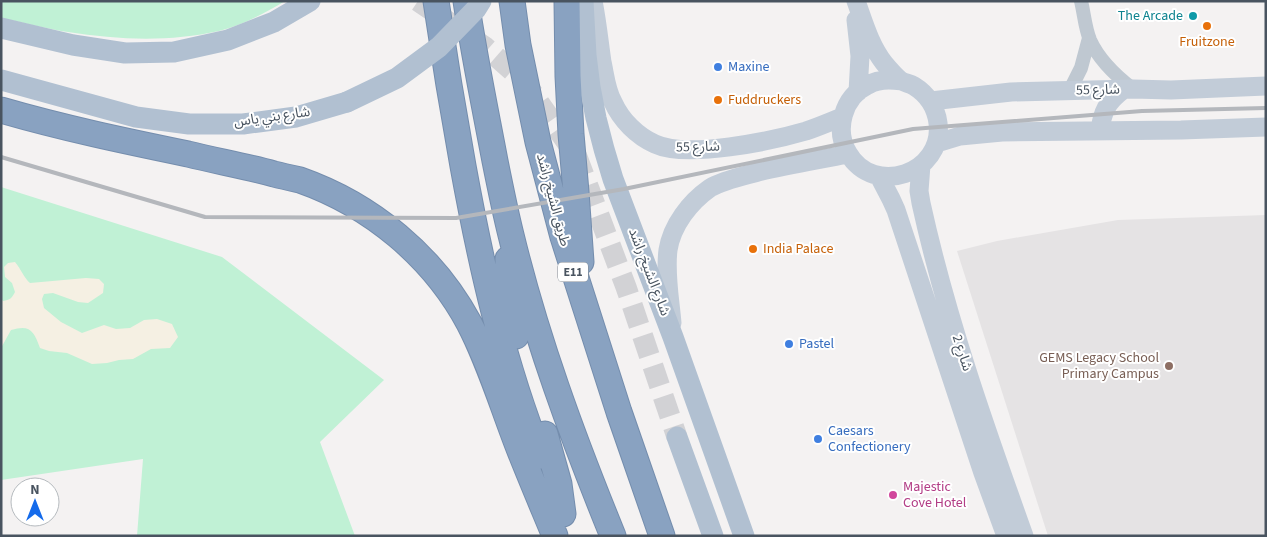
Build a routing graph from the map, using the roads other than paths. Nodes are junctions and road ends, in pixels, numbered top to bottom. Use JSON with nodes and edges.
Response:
{"nodes":[{"id":1,"x":310,"y":1,"type":"edge"},
{"id":2,"x":436,"y":1,"type":"edge"},
{"id":3,"x":466,"y":1,"type":"edge"},
{"id":4,"x":481,"y":1,"type":"edge"},
{"id":5,"x":512,"y":1,"type":"edge"},
{"id":6,"x":567,"y":1,"type":"edge"},
{"id":7,"x":583,"y":1,"type":"edge"},
{"id":8,"x":593,"y":1,"type":"edge"},
{"id":9,"x":855,"y":1,"type":"edge"},
{"id":10,"x":1081,"y":1,"type":"edge"},
{"id":11,"x":1,"y":28,"type":"edge"},
{"id":12,"x":1089,"y":38,"type":"junction"},
{"id":13,"x":1,"y":80,"type":"edge"},
{"id":14,"x":901,"y":81,"type":"junction"},
{"id":15,"x":1266,"y":86,"type":"edge"},
{"id":16,"x":1070,"y":90,"type":"junction"},
{"id":17,"x":1128,"y":90,"type":"junction"},
{"id":18,"x":858,"y":92,"type":"junction"},
{"id":19,"x":931,"y":101,"type":"junction"},
{"id":20,"x":1,"y":110,"type":"edge"},
{"id":21,"x":842,"y":117,"type":"junction"},
{"id":22,"x":1266,"y":127,"type":"edge"},
{"id":23,"x":1100,"y":131,"type":"junction"},
{"id":24,"x":936,"y":143,"type":"junction"},
{"id":25,"x":848,"y":154,"type":"junction"},
{"id":26,"x":921,"y":165,"type":"junction"},
{"id":27,"x":879,"y":176,"type":"junction"},
{"id":28,"x":510,"y":234,"type":"junction"},
{"id":29,"x":584,"y":306,"type":"junction"},
{"id":30,"x":673,"y":336,"type":"junction"},
{"id":31,"x":677,"y":437,"type":"tunnel mouth"},
{"id":32,"x":563,"y":528,"type":"edge"},
{"id":33,"x":613,"y":536,"type":"edge"},
{"id":34,"x":662,"y":536,"type":"edge"},
{"id":35,"x":713,"y":536,"type":"edge"},
{"id":36,"x":744,"y":536,"type":"edge"},
{"id":37,"x":1006,"y":536,"type":"edge"},
{"id":38,"x":1024,"y":536,"type":"edge"}],
"edges":[{"from":1,"to":11,"type":"main road"},
{"from":2,"to":32,"type":"highway"},
{"from":3,"to":28,"type":"highway"},
{"from":4,"to":13,"type":"main road","name":"شارع بني ياس","bridge":true},
{"from":5,"to":29,"type":"highway","name":"طريق الشيخ راشد","number":"E11"},
{"from":6,"to":29,"type":"highway"},
{"from":7,"to":30,"type":"main road","name":"شارع الشيخ راشد"},
{"from":8,"to":21,"type":"street","name":"شارع 55"},
{"from":9,"to":14,"type":"street"},
{"from":9,"to":18,"type":"street"},
{"from":10,"to":12,"type":"street"},
{"from":12,"to":16,"type":"street"},
{"from":12,"to":17,"type":"street"},
{"from":14,"to":18,"type":"street"},
{"from":14,"to":19,"type":"street"},
{"from":15,"to":17,"type":"street","name":"شارع 55"},
{"from":16,"to":17,"type":"street","name":"شارع 55"},
{"from":16,"to":19,"type":"street","name":"شارع 55"},
{"from":17,"to":23,"type":"street"},
{"from":18,"to":21,"type":"street"},
{"from":19,"to":24,"type":"street"},
{"from":20,"to":32,"type":"highway"},
{"from":21,"to":25,"type":"street"},
{"from":22,"to":23,"type":"street"},
{"from":23,"to":24,"type":"street"},
{"from":24,"to":26,"type":"street"},
{"from":25,"to":27,"type":"street"},
{"from":25,"to":30,"type":"street"},
{"from":26,"to":27,"type":"street"},
{"from":26,"to":38,"type":"street","name":"شارع 2"},
{"from":27,"to":37,"type":"street","name":"شارع 2"},
{"from":28,"to":32,"type":"highway"},
{"from":28,"to":33,"type":"highway"},
{"from":29,"to":34,"type":"highway","name":"طريق الشيخ راشد","number":"E11"},
{"from":30,"to":36,"type":"main road","name":"شارع الشيخ راشد"},
{"from":31,"to":35,"type":"main road"}]}
